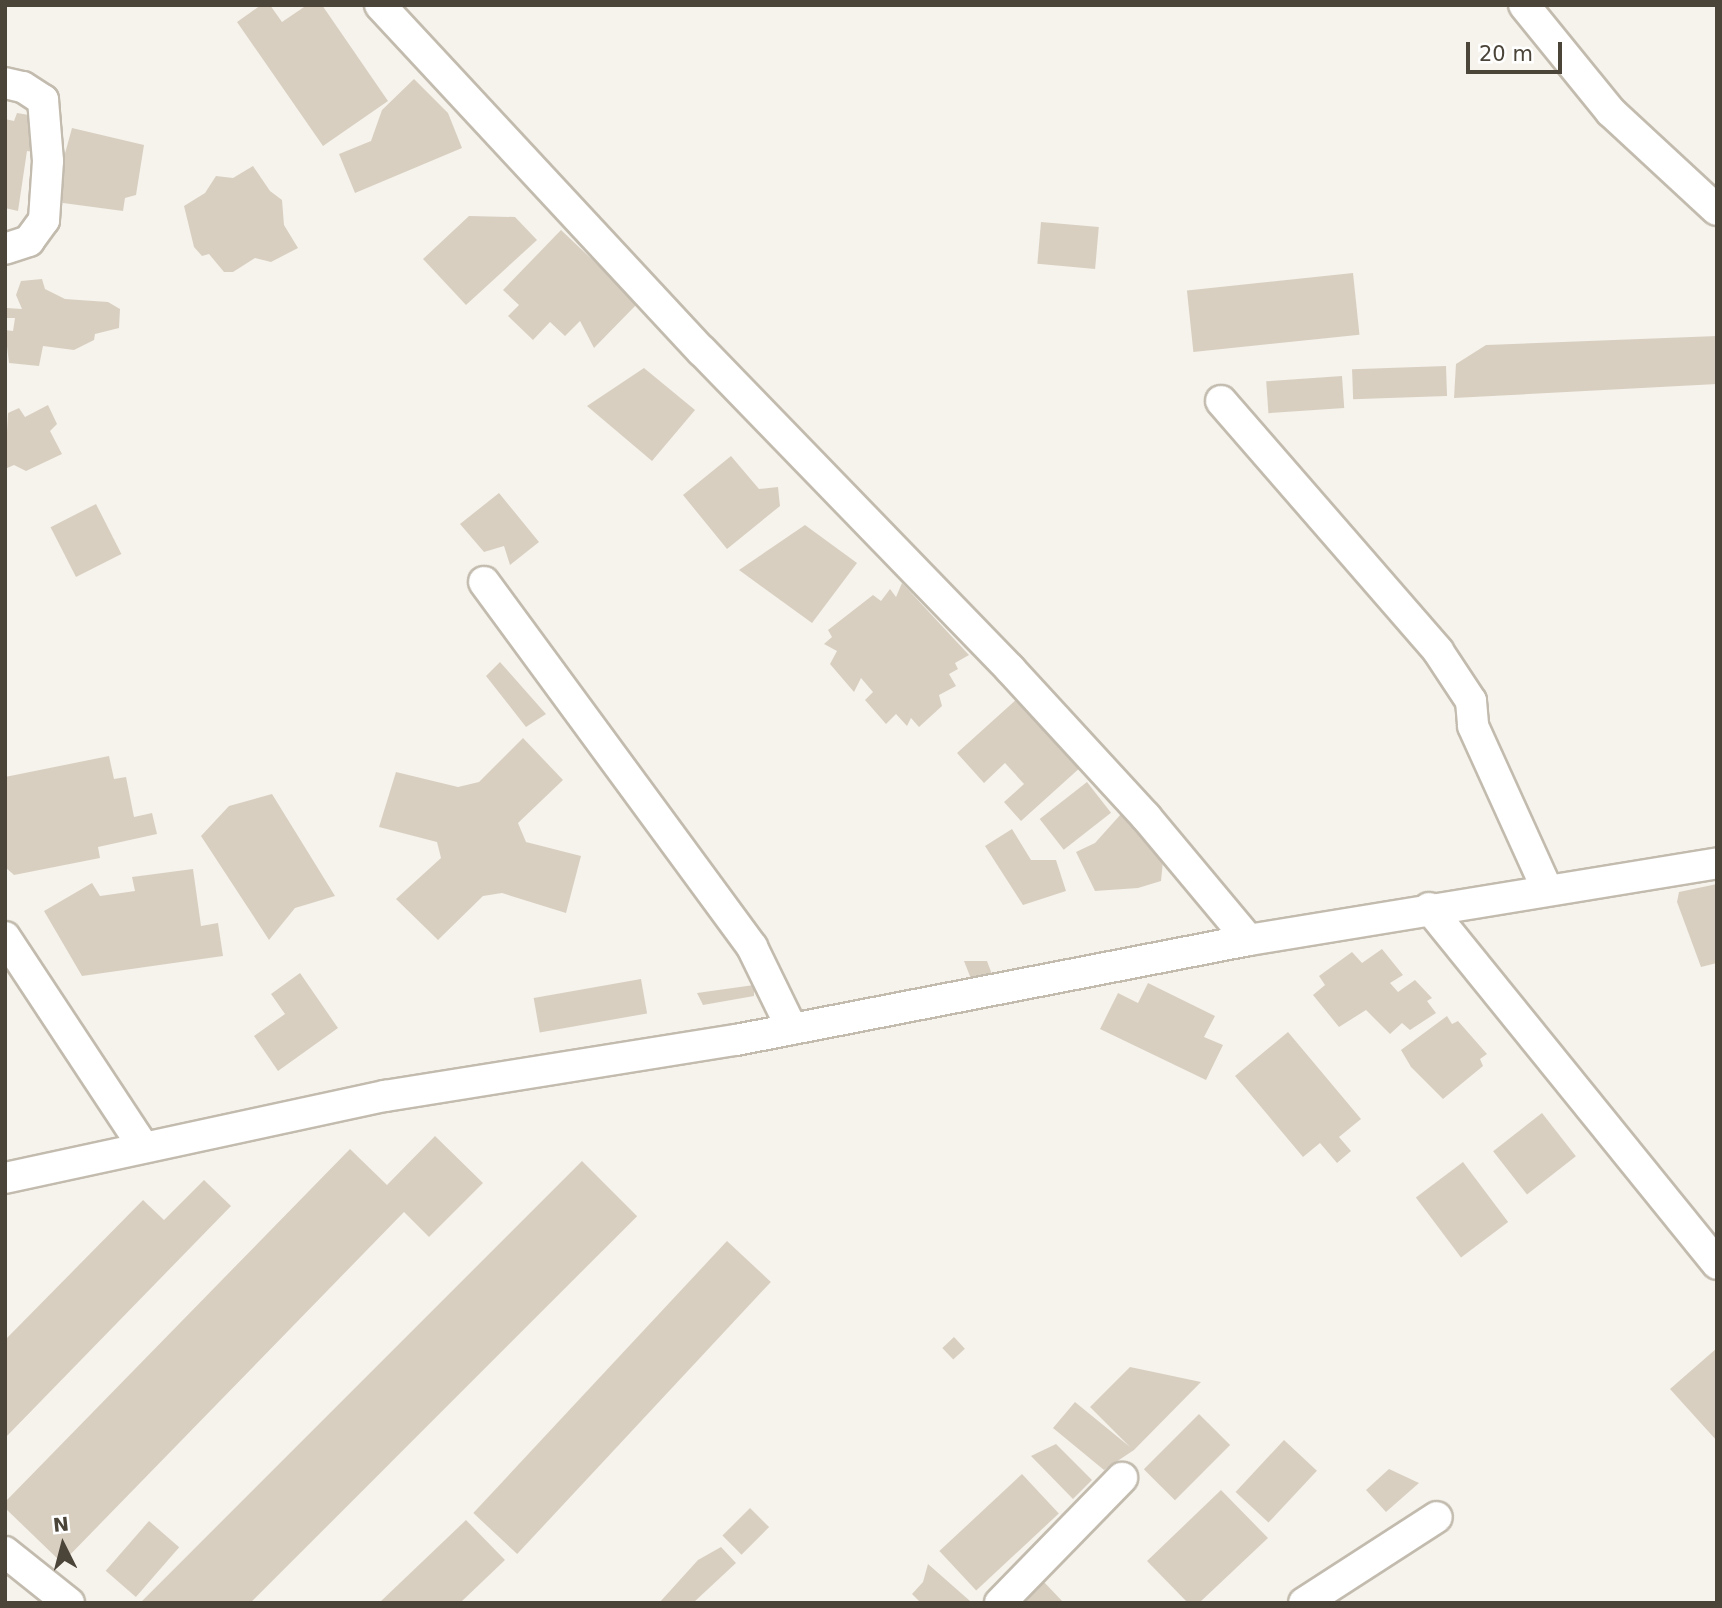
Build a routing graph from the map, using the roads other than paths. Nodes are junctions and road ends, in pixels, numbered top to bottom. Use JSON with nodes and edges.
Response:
{"nodes":[{"id":1,"x":380,"y":5,"type":"edge"},
{"id":2,"x":1524,"y":5,"type":"edge"},
{"id":3,"x":5,"y":83,"type":"edge"},
{"id":4,"x":1717,"y":210,"type":"edge"},
{"id":5,"x":5,"y":249,"type":"edge"},
{"id":6,"x":1221,"y":401,"type":"dead end"},
{"id":7,"x":484,"y":582,"type":"dead end"},
{"id":8,"x":1717,"y":863,"type":"edge"},
{"id":9,"x":1547,"y":889,"type":"junction"},
{"id":10,"x":1429,"y":908,"type":"junction"},
{"id":11,"x":5,"y":937,"type":"edge"},
{"id":12,"x":1249,"y":940,"type":"junction"},
{"id":13,"x":792,"y":1030,"type":"junction"},
{"id":14,"x":143,"y":1146,"type":"junction"},
{"id":15,"x":5,"y":1178,"type":"edge"},
{"id":16,"x":1717,"y":1265,"type":"edge"},
{"id":17,"x":1122,"y":1478,"type":"dead end"},
{"id":18,"x":1437,"y":1517,"type":"dead end"},
{"id":19,"x":5,"y":1552,"type":"edge"},
{"id":20,"x":69,"y":1603,"type":"edge"},
{"id":21,"x":1000,"y":1603,"type":"edge"},
{"id":22,"x":1304,"y":1603,"type":"edge"}],
"edges":[{"from":1,"to":12,"type":"street"},
{"from":2,"to":4,"type":"street"},
{"from":3,"to":5,"type":"street"},
{"from":6,"to":9,"type":"street"},
{"from":7,"to":13,"type":"street"},
{"from":8,"to":9,"type":"street"},
{"from":9,"to":10,"type":"street"},
{"from":10,"to":12,"type":"street"},
{"from":10,"to":16,"type":"street"},
{"from":11,"to":14,"type":"street"},
{"from":12,"to":13,"type":"street"},
{"from":13,"to":14,"type":"street"},
{"from":14,"to":15,"type":"street"},
{"from":17,"to":21,"type":"street"},
{"from":18,"to":22,"type":"street"},
{"from":19,"to":20,"type":"street"}]}
